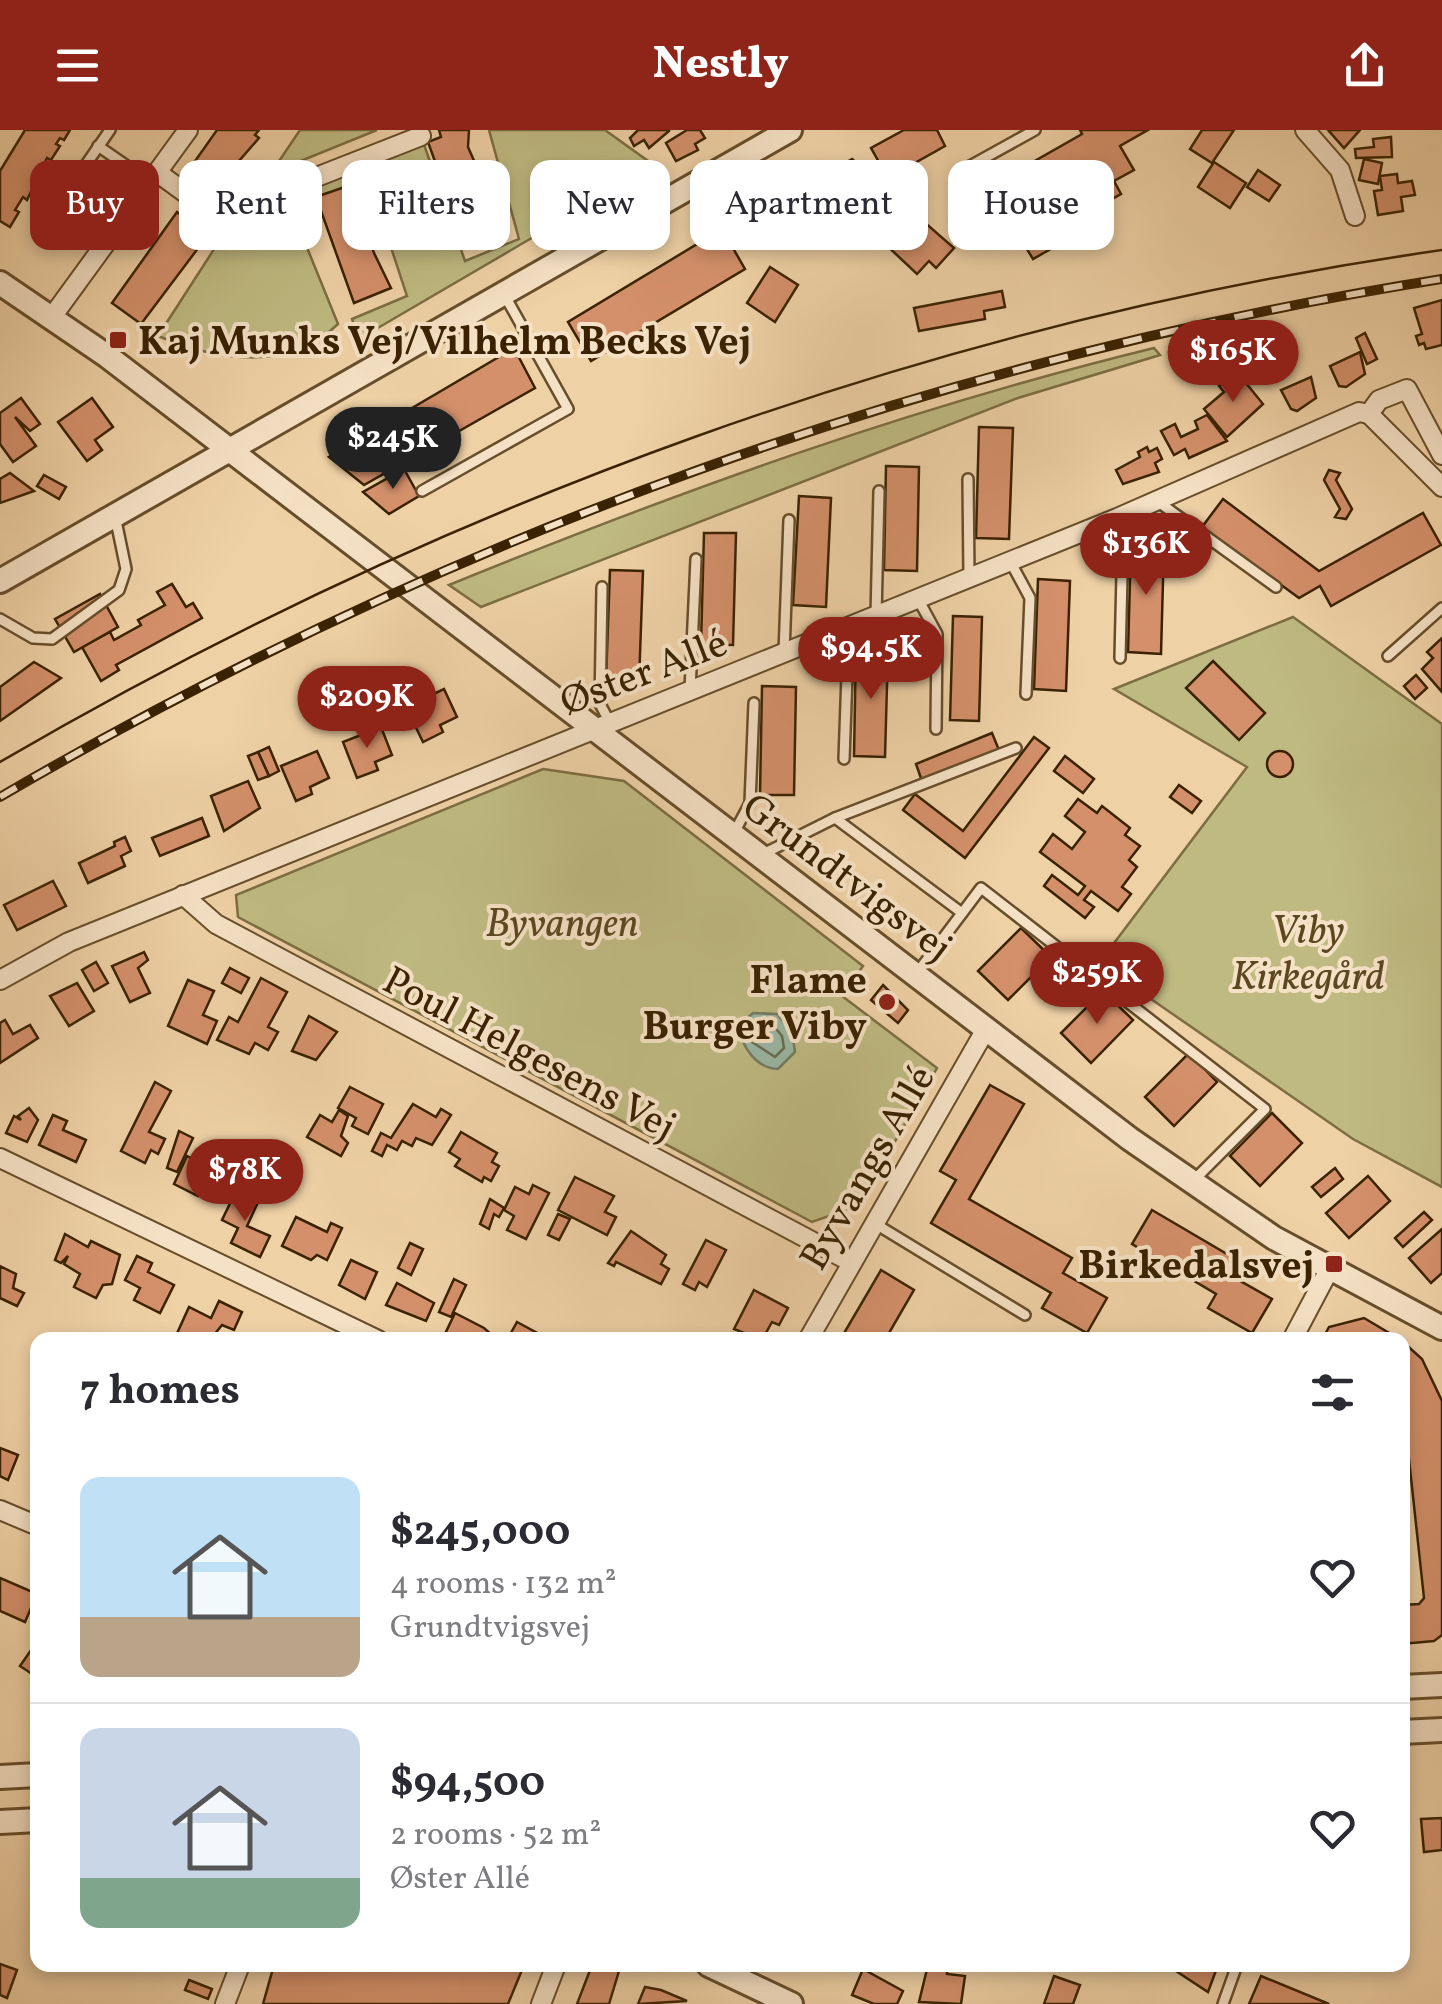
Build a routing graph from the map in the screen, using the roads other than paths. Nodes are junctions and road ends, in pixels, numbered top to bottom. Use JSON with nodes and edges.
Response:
{"nodes":[{"id":1,"x":110,"y":130,"type":"edge"},
{"id":2,"x":188,"y":130,"type":"edge"},
{"id":3,"x":790,"y":130,"type":"edge"},
{"id":4,"x":1034,"y":130,"type":"edge"},
{"id":5,"x":1305,"y":130,"type":"edge"},
{"id":6,"x":421,"y":136,"type":"dead end"},
{"id":7,"x":98,"y":146,"type":"junction"},
{"id":8,"x":88,"y":160,"type":"edge"},
{"id":9,"x":122,"y":160,"type":"edge"},
{"id":10,"x":981,"y":160,"type":"edge"},
{"id":11,"x":159,"y":171,"type":"edge"},
{"id":12,"x":159,"y":181,"type":"edge"},
{"id":13,"x":1355,"y":216,"type":"dead end"},
{"id":14,"x":101,"y":250,"type":"edge"},
{"id":15,"x":0,"y":283,"type":"edge"},
{"id":16,"x":504,"y":294,"type":"junction"},
{"id":17,"x":52,"y":317,"type":"junction"},
{"id":18,"x":1368,"y":414,"type":"junction"},
{"id":19,"x":230,"y":451,"type":"junction"},
{"id":20,"x":1442,"y":455,"type":"edge"},
{"id":21,"x":968,"y":479,"type":"dead end"},
{"id":22,"x":1442,"y":487,"type":"edge"},
{"id":23,"x":422,"y":491,"type":"dead end"},
{"id":24,"x":879,"y":491,"type":"dead end"},
{"id":25,"x":1157,"y":501,"type":"junction"},
{"id":26,"x":115,"y":516,"type":"junction"},
{"id":27,"x":789,"y":520,"type":"dead end"},
{"id":28,"x":1094,"y":527,"type":"junction"},
{"id":29,"x":696,"y":559,"type":"dead end"},
{"id":30,"x":1010,"y":561,"type":"junction"},
{"id":31,"x":969,"y":578,"type":"junction"},
{"id":32,"x":0,"y":582,"type":"edge"},
{"id":33,"x":602,"y":587,"type":"dead end"},
{"id":34,"x":1276,"y":587,"type":"dead end"},
{"id":35,"x":918,"y":599,"type":"junction"},
{"id":36,"x":1442,"y":608,"type":"edge"},
{"id":37,"x":876,"y":616,"type":"junction"},
{"id":38,"x":0,"y":619,"type":"edge"},
{"id":39,"x":825,"y":638,"type":"junction"},
{"id":40,"x":784,"y":654,"type":"junction"},
{"id":41,"x":1388,"y":656,"type":"dead end"},
{"id":42,"x":1120,"y":658,"type":"dead end"},
{"id":43,"x":690,"y":690,"type":"junction"},
{"id":44,"x":1026,"y":694,"type":"dead end"},
{"id":45,"x":754,"y":703,"type":"dead end"},
{"id":46,"x":600,"y":725,"type":"junction"},
{"id":47,"x":936,"y":729,"type":"dead end"},
{"id":48,"x":1016,"y":748,"type":"dead end"},
{"id":49,"x":844,"y":759,"type":"dead end"},
{"id":50,"x":836,"y":818,"type":"junction"},
{"id":51,"x":733,"y":836,"type":"junction"},
{"id":52,"x":759,"y":856,"type":"junction"},
{"id":53,"x":182,"y":895,"type":"junction"},
{"id":54,"x":962,"y":914,"type":"junction"},
{"id":55,"x":916,"y":975,"type":"junction"},
{"id":56,"x":0,"y":980,"type":"edge"},
{"id":57,"x":986,"y":1029,"type":"junction"},
{"id":58,"x":0,"y":1158,"type":"edge"},
{"id":59,"x":1191,"y":1183,"type":"junction"},
{"id":60,"x":874,"y":1223,"type":"junction"},
{"id":61,"x":850,"y":1262,"type":"junction"},
{"id":62,"x":1329,"y":1270,"type":"junction"},
{"id":63,"x":1025,"y":1316,"type":"dead end"},
{"id":64,"x":1442,"y":1328,"type":"edge"},
{"id":65,"x":361,"y":1332,"type":"edge"},
{"id":66,"x":812,"y":1332,"type":"edge"},
{"id":67,"x":1296,"y":1332,"type":"edge"},
{"id":68,"x":0,"y":1510,"type":"edge"},
{"id":69,"x":30,"y":1523,"type":"edge"},
{"id":70,"x":1442,"y":1685,"type":"edge"},
{"id":71,"x":1410,"y":1687,"type":"edge"},
{"id":72,"x":1442,"y":1730,"type":"edge"},
{"id":73,"x":1410,"y":1732,"type":"edge"},
{"id":74,"x":30,"y":1775,"type":"edge"},
{"id":75,"x":0,"y":1777,"type":"edge"},
{"id":76,"x":30,"y":1820,"type":"edge"},
{"id":77,"x":0,"y":1822,"type":"edge"},
{"id":78,"x":237,"y":1972,"type":"edge"},
{"id":79,"x":553,"y":1972,"type":"edge"},
{"id":80,"x":724,"y":1972,"type":"edge"},
{"id":81,"x":1234,"y":1972,"type":"edge"},
{"id":82,"x":225,"y":2004,"type":"edge"},
{"id":83,"x":541,"y":2004,"type":"edge"},
{"id":84,"x":791,"y":2004,"type":"edge"},
{"id":85,"x":1223,"y":2004,"type":"edge"}],
"edges":[{"from":1,"to":7,"type":"lane"},
{"from":2,"to":11,"type":"street"},
{"from":3,"to":16,"type":"street"},
{"from":4,"to":10,"type":"lane"},
{"from":5,"to":13,"type":"street"},
{"from":6,"to":12,"type":"street"},
{"from":7,"to":8,"type":"lane"},
{"from":7,"to":9,"type":"lane"},
{"from":14,"to":17,"type":"street"},
{"from":15,"to":17,"type":"street","name":"Grundtvigsvej"},
{"from":16,"to":19,"type":"street"},
{"from":16,"to":23,"type":"lane"},
{"from":17,"to":19,"type":"street","name":"Grundtvigsvej"},
{"from":18,"to":20,"type":"street","name":"Øster Allé"},
{"from":18,"to":22,"type":"street"},
{"from":18,"to":25,"type":"street","name":"Øster Allé"},
{"from":19,"to":26,"type":"street"},
{"from":19,"to":46,"type":"street","name":"Grundtvigsvej"},
{"from":21,"to":31,"type":"lane"},
{"from":24,"to":37,"type":"lane"},
{"from":25,"to":28,"type":"street","name":"Øster Allé"},
{"from":25,"to":34,"type":"lane"},
{"from":26,"to":32,"type":"street"},
{"from":26,"to":38,"type":"lane"},
{"from":27,"to":40,"type":"lane"},
{"from":28,"to":30,"type":"street","name":"Øster Allé"},
{"from":28,"to":42,"type":"lane"},
{"from":29,"to":43,"type":"lane"},
{"from":30,"to":31,"type":"street","name":"Øster Allé"},
{"from":30,"to":44,"type":"lane"},
{"from":31,"to":35,"type":"street","name":"Øster Allé"},
{"from":33,"to":46,"type":"lane"},
{"from":35,"to":37,"type":"street","name":"Øster Allé"},
{"from":35,"to":47,"type":"lane"},
{"from":36,"to":41,"type":"lane"},
{"from":37,"to":39,"type":"street","name":"Øster Allé"},
{"from":39,"to":40,"type":"street","name":"Øster Allé"},
{"from":39,"to":49,"type":"lane"},
{"from":40,"to":43,"type":"street","name":"Øster Allé"},
{"from":43,"to":46,"type":"street","name":"Øster Allé"},
{"from":45,"to":51,"type":"lane"},
{"from":46,"to":51,"type":"street","name":"Grundtvigsvej"},
{"from":46,"to":53,"type":"street","name":"Øster Allé"},
{"from":48,"to":50,"type":"lane"},
{"from":50,"to":52,"type":"lane"},
{"from":50,"to":54,"type":"lane"},
{"from":51,"to":52,"type":"street","name":"Grundtvigsvej"},
{"from":52,"to":55,"type":"street","name":"Grundtvigsvej"},
{"from":53,"to":56,"type":"street","name":"Øster Allé"},
{"from":53,"to":61,"type":"street","name":"Poul Helgesens Vej"},
{"from":54,"to":55,"type":"lane"},
{"from":54,"to":59,"type":"lane"},
{"from":55,"to":57,"type":"street","name":"Grundtvigsvej"},
{"from":57,"to":59,"type":"street","name":"Grundtvigsvej"},
{"from":57,"to":60,"type":"street","name":"Byvangs Allé"},
{"from":58,"to":65,"type":"street"},
{"from":59,"to":62,"type":"street","name":"Grundtvigsvej"},
{"from":60,"to":61,"type":"street","name":"Byvangs Allé"},
{"from":60,"to":63,"type":"lane"},
{"from":61,"to":66,"type":"street","name":"Byvangs Allé"},
{"from":62,"to":64,"type":"street","name":"Grundtvigsvej"},
{"from":62,"to":67,"type":"street"},
{"from":68,"to":69,"type":"street"},
{"from":70,"to":71,"type":"street"},
{"from":72,"to":73,"type":"street"},
{"from":74,"to":75,"type":"street"},
{"from":76,"to":77,"type":"street"},
{"from":78,"to":82,"type":"street"},
{"from":79,"to":83,"type":"street"},
{"from":80,"to":84,"type":"street"},
{"from":81,"to":85,"type":"lane"}]}
